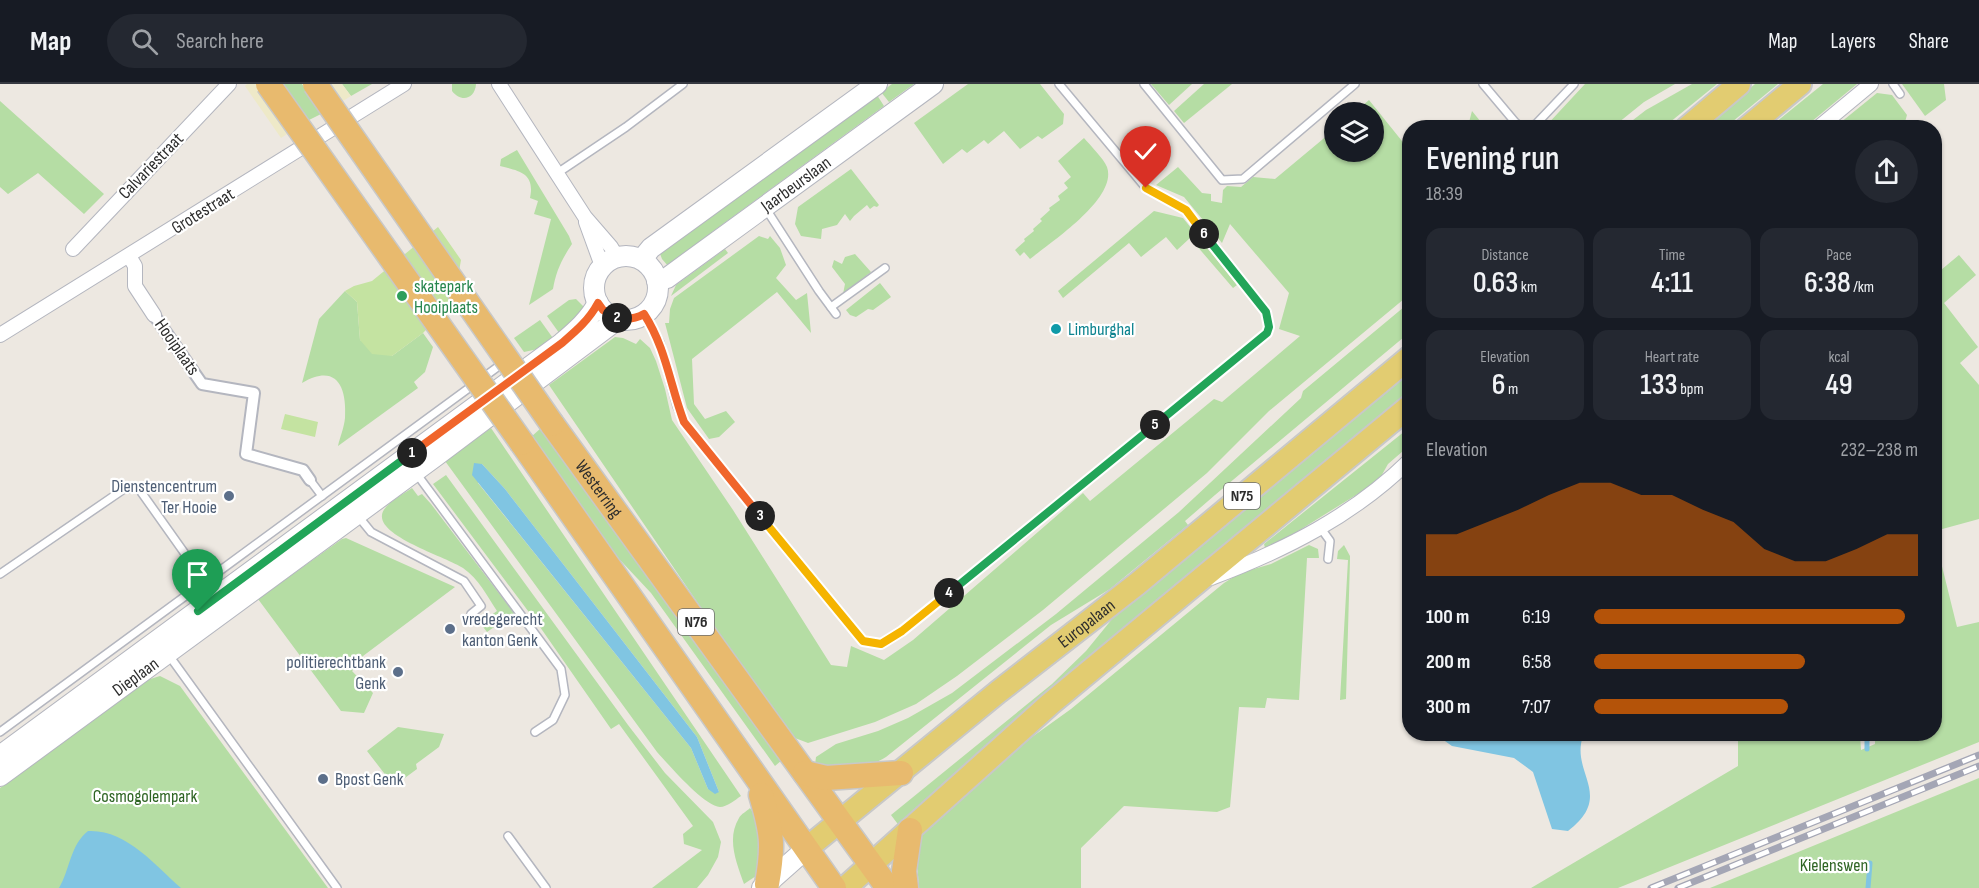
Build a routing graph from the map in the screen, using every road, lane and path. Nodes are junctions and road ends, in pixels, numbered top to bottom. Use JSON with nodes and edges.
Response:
{"nodes":[{"id":1,"x":229,"y":84,"type":"edge"},
{"id":2,"x":268,"y":84,"type":"edge"},
{"id":3,"x":315,"y":84,"type":"edge"},
{"id":4,"x":404,"y":84,"type":"edge"},
{"id":5,"x":499,"y":84,"type":"edge"},
{"id":6,"x":683,"y":84,"type":"edge"},
{"id":7,"x":877,"y":84,"type":"edge"},
{"id":8,"x":933,"y":84,"type":"edge"},
{"id":9,"x":1059,"y":84,"type":"edge"},
{"id":10,"x":1144,"y":84,"type":"edge"},
{"id":11,"x":1355,"y":84,"type":"edge"},
{"id":12,"x":1484,"y":84,"type":"edge"},
{"id":13,"x":1574,"y":84,"type":"edge"},
{"id":14,"x":1739,"y":84,"type":"edge"},
{"id":15,"x":1800,"y":84,"type":"edge"},
{"id":16,"x":1871,"y":84,"type":"edge"},
{"id":17,"x":1893,"y":84,"type":"edge"},
{"id":18,"x":1900,"y":94,"type":"dead end"},
{"id":19,"x":1513,"y":120,"type":"edge"},
{"id":20,"x":1540,"y":120,"type":"edge"},
{"id":21,"x":1696,"y":120,"type":"edge"},
{"id":22,"x":1757,"y":120,"type":"edge"},
{"id":23,"x":1828,"y":120,"type":"edge"},
{"id":24,"x":556,"y":174,"type":"junction"},
{"id":25,"x":764,"y":206,"type":"junction"},
{"id":26,"x":73,"y":249,"type":"dead end"},
{"id":27,"x":129,"y":256,"type":"junction"},
{"id":28,"x":642,"y":259,"type":"junction"},
{"id":29,"x":610,"y":261,"type":"junction"},
{"id":30,"x":885,"y":268,"type":"dead end"},
{"id":31,"x":657,"y":280,"type":"junction"},
{"id":32,"x":598,"y":303,"type":"junction"},
{"id":33,"x":831,"y":307,"type":"junction"},
{"id":34,"x":644,"y":314,"type":"junction"},
{"id":35,"x":836,"y":314,"type":"dead end"},
{"id":36,"x":154,"y":315,"type":"joint"},
{"id":37,"x":618,"y":319,"type":"junction"},
{"id":38,"x":0,"y":335,"type":"edge"},
{"id":39,"x":511,"y":359,"type":"dead end"},
{"id":40,"x":1402,"y":364,"type":"edge"},
{"id":41,"x":1402,"y":413,"type":"edge"},
{"id":42,"x":1402,"y":468,"type":"edge"},
{"id":43,"x":415,"y":471,"type":"junction"},
{"id":44,"x":310,"y":480,"type":"joint"},
{"id":45,"x":322,"y":496,"type":"junction"},
{"id":46,"x":356,"y":514,"type":"junction"},
{"id":47,"x":1320,"y":527,"type":"junction"},
{"id":48,"x":1328,"y":559,"type":"dead end"},
{"id":49,"x":0,"y":574,"type":"edge"},
{"id":50,"x":205,"y":582,"type":"junction"},
{"id":51,"x":1194,"y":584,"type":"junction"},
{"id":52,"x":471,"y":614,"type":"dead end"},
{"id":53,"x":166,"y":652,"type":"junction"},
{"id":54,"x":0,"y":732,"type":"edge"},
{"id":55,"x":535,"y":732,"type":"dead end"},
{"id":56,"x":0,"y":756,"type":"edge"},
{"id":57,"x":805,"y":773,"type":"junction"},
{"id":58,"x":901,"y":773,"type":"junction"},
{"id":59,"x":756,"y":775,"type":"junction"},
{"id":60,"x":0,"y":776,"type":"edge"},
{"id":61,"x":840,"y":821,"type":"junction"},
{"id":62,"x":910,"y":830,"type":"junction"},
{"id":63,"x":508,"y":836,"type":"dead end"},
{"id":64,"x":807,"y":849,"type":"junction"},
{"id":65,"x":872,"y":865,"type":"junction"},
{"id":66,"x":765,"y":886,"type":"edge"},
{"id":67,"x":337,"y":888,"type":"edge"},
{"id":68,"x":546,"y":888,"type":"edge"},
{"id":69,"x":834,"y":888,"type":"edge"},
{"id":70,"x":845,"y":888,"type":"edge"},
{"id":71,"x":888,"y":888,"type":"edge"},
{"id":72,"x":906,"y":888,"type":"edge"}],
"edges":[{"from":1,"to":26,"type":"street","name":"Calvariestraat"},
{"from":2,"to":59,"type":"highway","name":"Westerring","number":"N76","bridge":true},
{"from":3,"to":57,"type":"highway","name":"Westerring","number":"N76","bridge":true},
{"from":4,"to":27,"type":"street","name":"Grotestraat"},
{"from":5,"to":24,"type":"street"},
{"from":6,"to":24,"type":"lane"},
{"from":7,"to":28,"type":"main road","name":"Jaarbeurslaan"},
{"from":8,"to":25,"type":"main road","name":"Jaarbeurslaan"},
{"from":9,"to":34,"type":"lane"},
{"from":10,"to":11,"type":"lane"},
{"from":12,"to":19,"type":"lane"},
{"from":13,"to":20,"type":"lane"},
{"from":14,"to":21,"type":"main road"},
{"from":15,"to":22,"type":"main road"},
{"from":16,"to":23,"type":"street"},
{"from":17,"to":18,"type":"lane"},
{"from":24,"to":29,"type":"street"},
{"from":25,"to":31,"type":"main road","name":"Jaarbeurslaan"},
{"from":25,"to":33,"type":"lane"},
{"from":27,"to":36,"type":"street","name":"Hooiplaats"},
{"from":27,"to":38,"type":"street","name":"Grotestraat"},
{"from":28,"to":29,"type":"main road"},
{"from":28,"to":31,"type":"main road"},
{"from":29,"to":32,"type":"main road"},
{"from":30,"to":33,"type":"lane"},
{"from":31,"to":34,"type":"main road"},
{"from":32,"to":37,"type":"main road"},
{"from":32,"to":56,"type":"main road","name":"Dieplaan"},
{"from":33,"to":35,"type":"lane"},
{"from":34,"to":37,"type":"main road","name":"Dieplaan"},
{"from":36,"to":44,"type":"street","name":"Hooiplaats"},
{"from":37,"to":43,"type":"main road","name":"Dieplaan"},
{"from":39,"to":45,"type":"lane"},
{"from":40,"to":58,"type":"main road","name":"Europalaan","number":"N75"},
{"from":41,"to":51,"type":"main road","number":"N75"},
{"from":42,"to":47,"type":"street"},
{"from":43,"to":46,"type":"main road","name":"Dieplaan"},
{"from":43,"to":55,"type":"lane"},
{"from":44,"to":45,"type":"lane","name":"Hooiplaats"},
{"from":45,"to":50,"type":"lane"},
{"from":46,"to":52,"type":"lane"},
{"from":46,"to":53,"type":"main road","name":"Dieplaan"},
{"from":47,"to":48,"type":"lane"},
{"from":47,"to":51,"type":"street"},
{"from":49,"to":50,"type":"lane"},
{"from":50,"to":54,"type":"lane"},
{"from":51,"to":62,"type":"main road","number":"N75"},
{"from":53,"to":60,"type":"main road","name":"Dieplaan"},
{"from":53,"to":67,"type":"lane"},
{"from":57,"to":58,"type":"highway"},
{"from":57,"to":61,"type":"highway","name":"Westerring","number":"N76"},
{"from":58,"to":61,"type":"main road","name":"Europalaan","number":"N75"},
{"from":59,"to":64,"type":"highway","name":"Westerring","number":"N76"},
{"from":59,"to":66,"type":"highway"},
{"from":61,"to":64,"type":"main road","name":"Europalaan","number":"N75"},
{"from":61,"to":65,"type":"highway","name":"Westerring","number":"N76"},
{"from":62,"to":65,"type":"main road","number":"N75"},
{"from":62,"to":72,"type":"highway"},
{"from":63,"to":68,"type":"lane"},
{"from":64,"to":66,"type":"main road","name":"Europalaan","number":"N75"},
{"from":64,"to":69,"type":"highway","name":"Westerring","number":"N76"},
{"from":65,"to":70,"type":"main road","number":"N75"},
{"from":65,"to":71,"type":"highway","name":"Westerring","number":"N76"}]}
